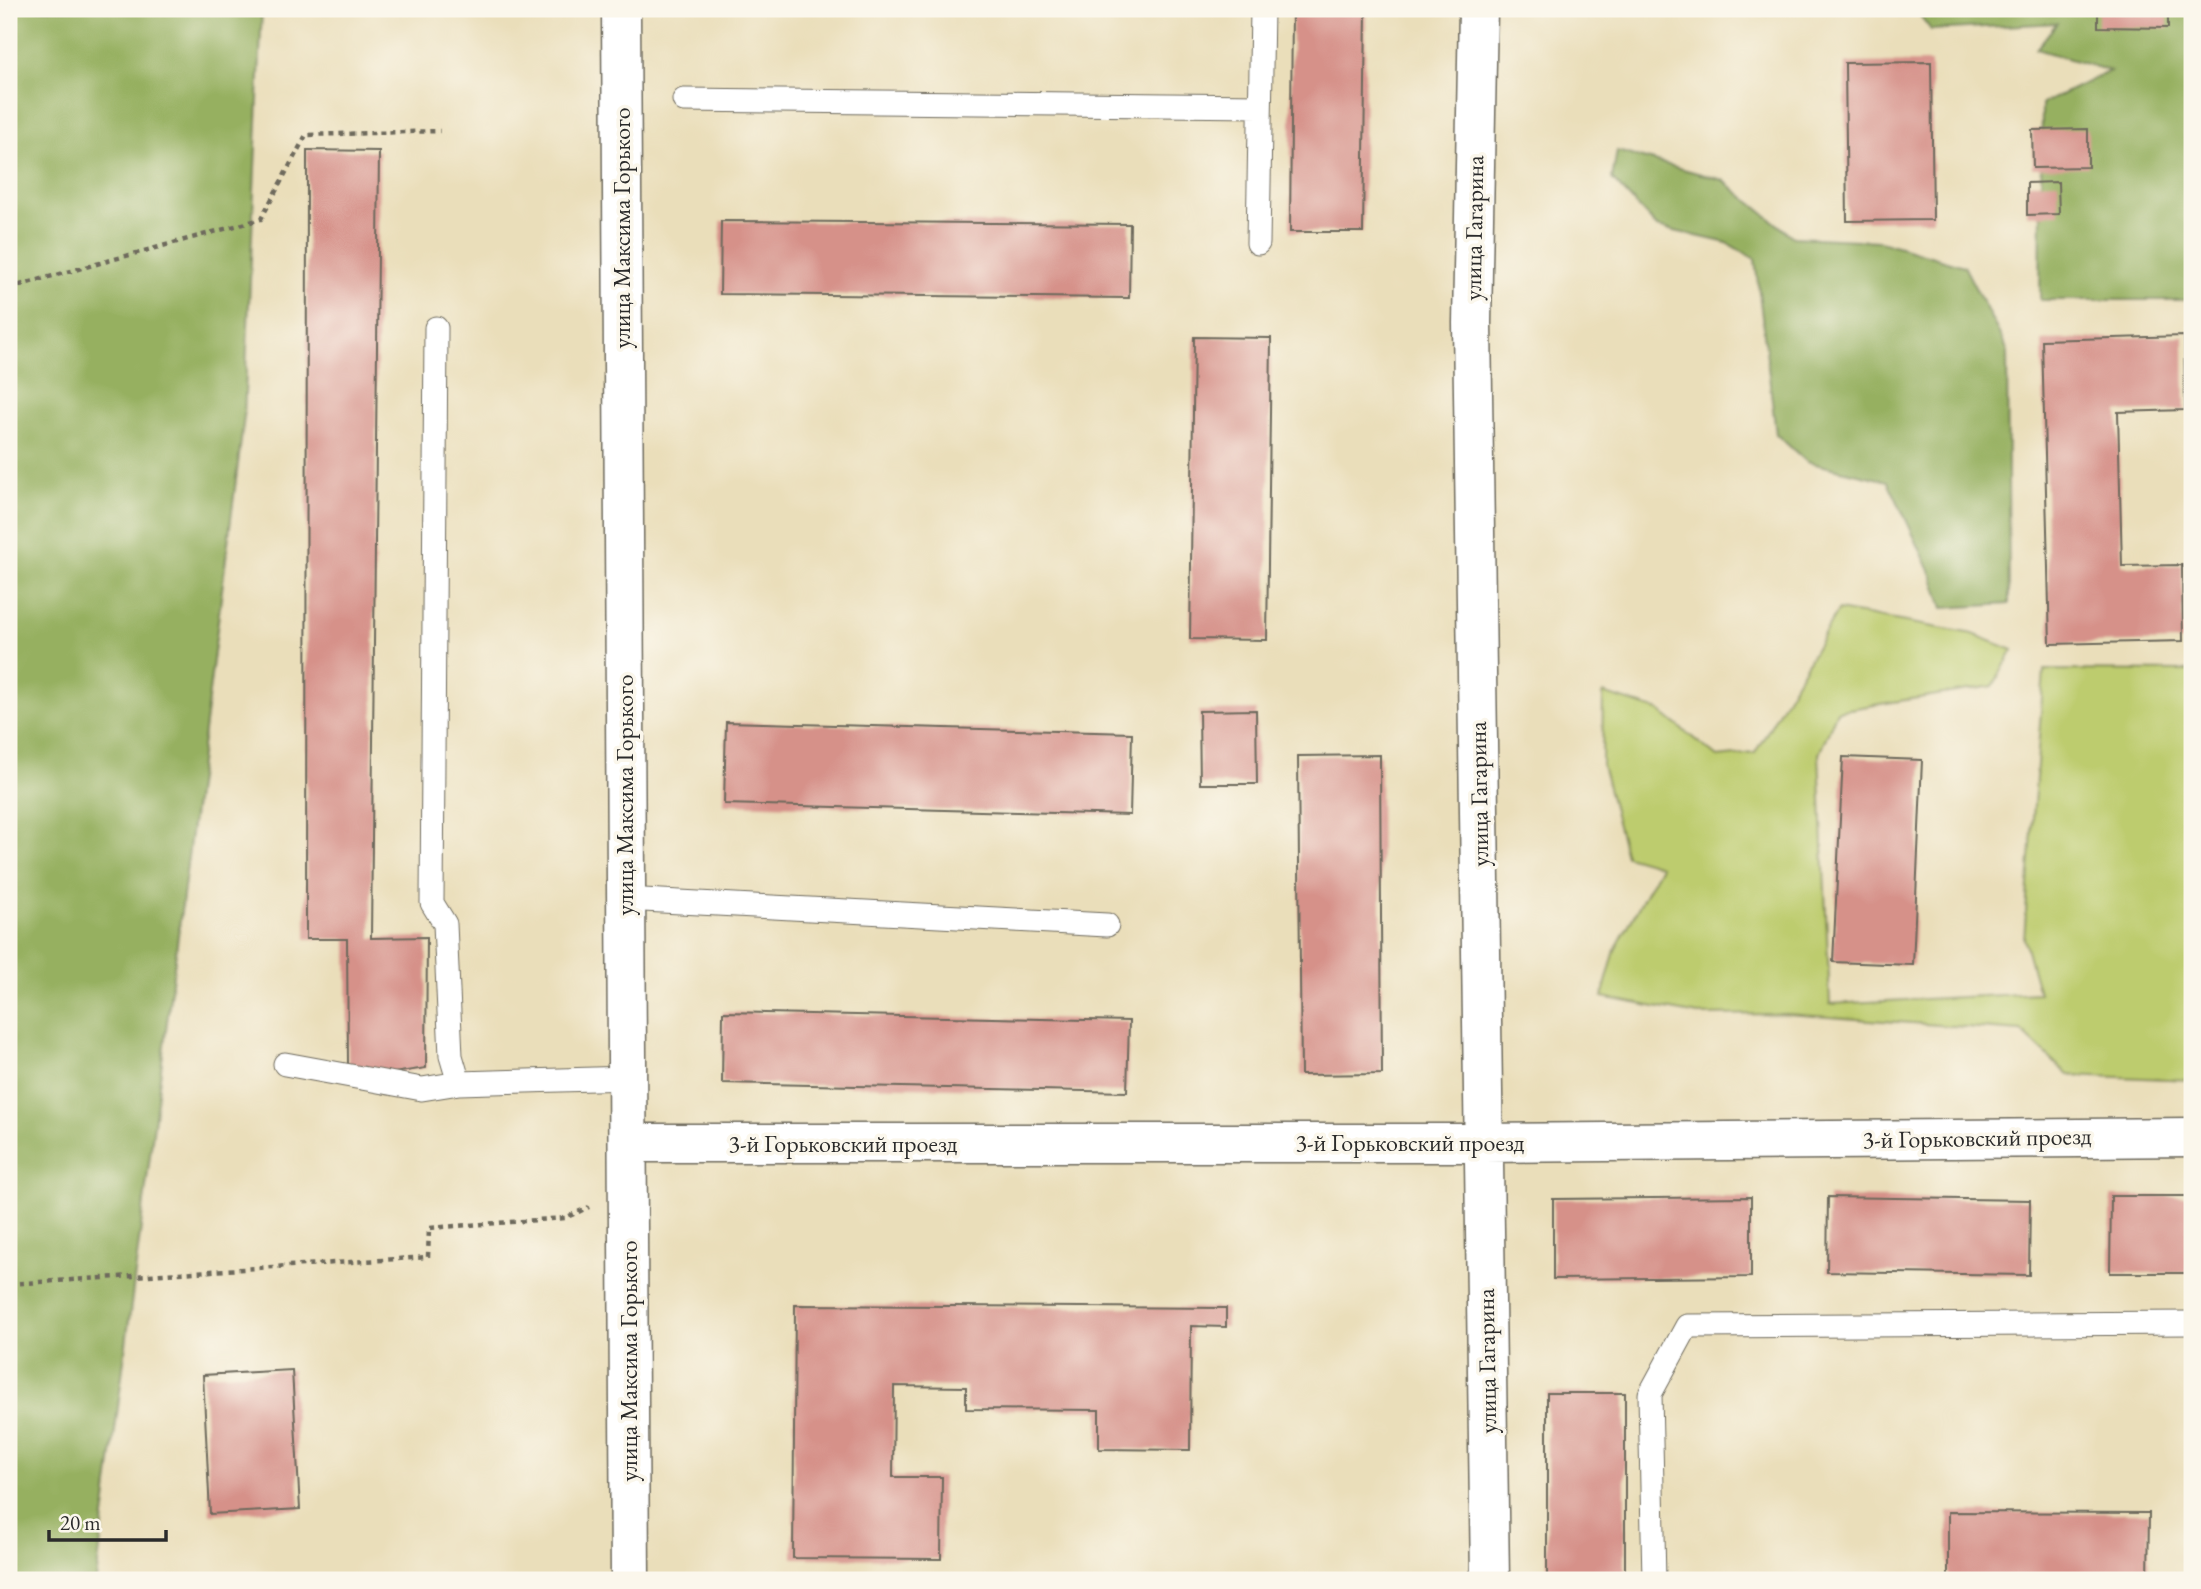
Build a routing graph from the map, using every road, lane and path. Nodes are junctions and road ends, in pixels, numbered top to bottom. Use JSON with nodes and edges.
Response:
{"nodes":[{"id":1,"x":621,"y":9,"type":"edge"},
{"id":2,"x":1262,"y":9,"type":"edge"},
{"id":3,"x":1478,"y":9,"type":"edge"},
{"id":4,"x":684,"y":100,"type":"dead end"},
{"id":5,"x":1260,"y":106,"type":"junction"},
{"id":6,"x":440,"y":131,"type":"dead end"},
{"id":7,"x":1258,"y":243,"type":"dead end"},
{"id":8,"x":9,"y":288,"type":"edge"},
{"id":9,"x":436,"y":328,"type":"dead end"},
{"id":10,"x":625,"y":899,"type":"junction"},
{"id":11,"x":1107,"y":925,"type":"dead end"},
{"id":12,"x":285,"y":1064,"type":"dead end"},
{"id":13,"x":629,"y":1078,"type":"junction"},
{"id":14,"x":459,"y":1083,"type":"junction"},
{"id":15,"x":2192,"y":1137,"type":"edge"},
{"id":16,"x":628,"y":1143,"type":"junction"},
{"id":17,"x":1483,"y":1143,"type":"junction"},
{"id":18,"x":595,"y":1204,"type":"dead end"},
{"id":19,"x":9,"y":1284,"type":"edge"},
{"id":20,"x":2192,"y":1323,"type":"edge"},
{"id":21,"x":630,"y":1580,"type":"edge"},
{"id":22,"x":1490,"y":1580,"type":"edge"},
{"id":23,"x":1654,"y":1580,"type":"edge"}],
"edges":[{"from":1,"to":10,"type":"street","name":"улица Максима Горького"},
{"from":2,"to":5,"type":"lane"},
{"from":3,"to":17,"type":"street","name":"улица Гагарина"},
{"from":4,"to":5,"type":"lane"},
{"from":5,"to":7,"type":"lane"},
{"from":6,"to":8,"type":"path"},
{"from":9,"to":14,"type":"lane"},
{"from":10,"to":11,"type":"lane"},
{"from":10,"to":13,"type":"street","name":"улица Максима Горького"},
{"from":12,"to":14,"type":"lane"},
{"from":13,"to":14,"type":"lane"},
{"from":13,"to":16,"type":"street","name":"улица Максима Горького"},
{"from":15,"to":17,"type":"street","name":"3-й Горьковский проезд"},
{"from":16,"to":17,"type":"street","name":"3-й Горьковский проезд"},
{"from":16,"to":21,"type":"street","name":"улица Максима Горького"},
{"from":17,"to":22,"type":"street","name":"улица Гагарина"},
{"from":18,"to":19,"type":"path"},
{"from":20,"to":23,"type":"lane"}]}
